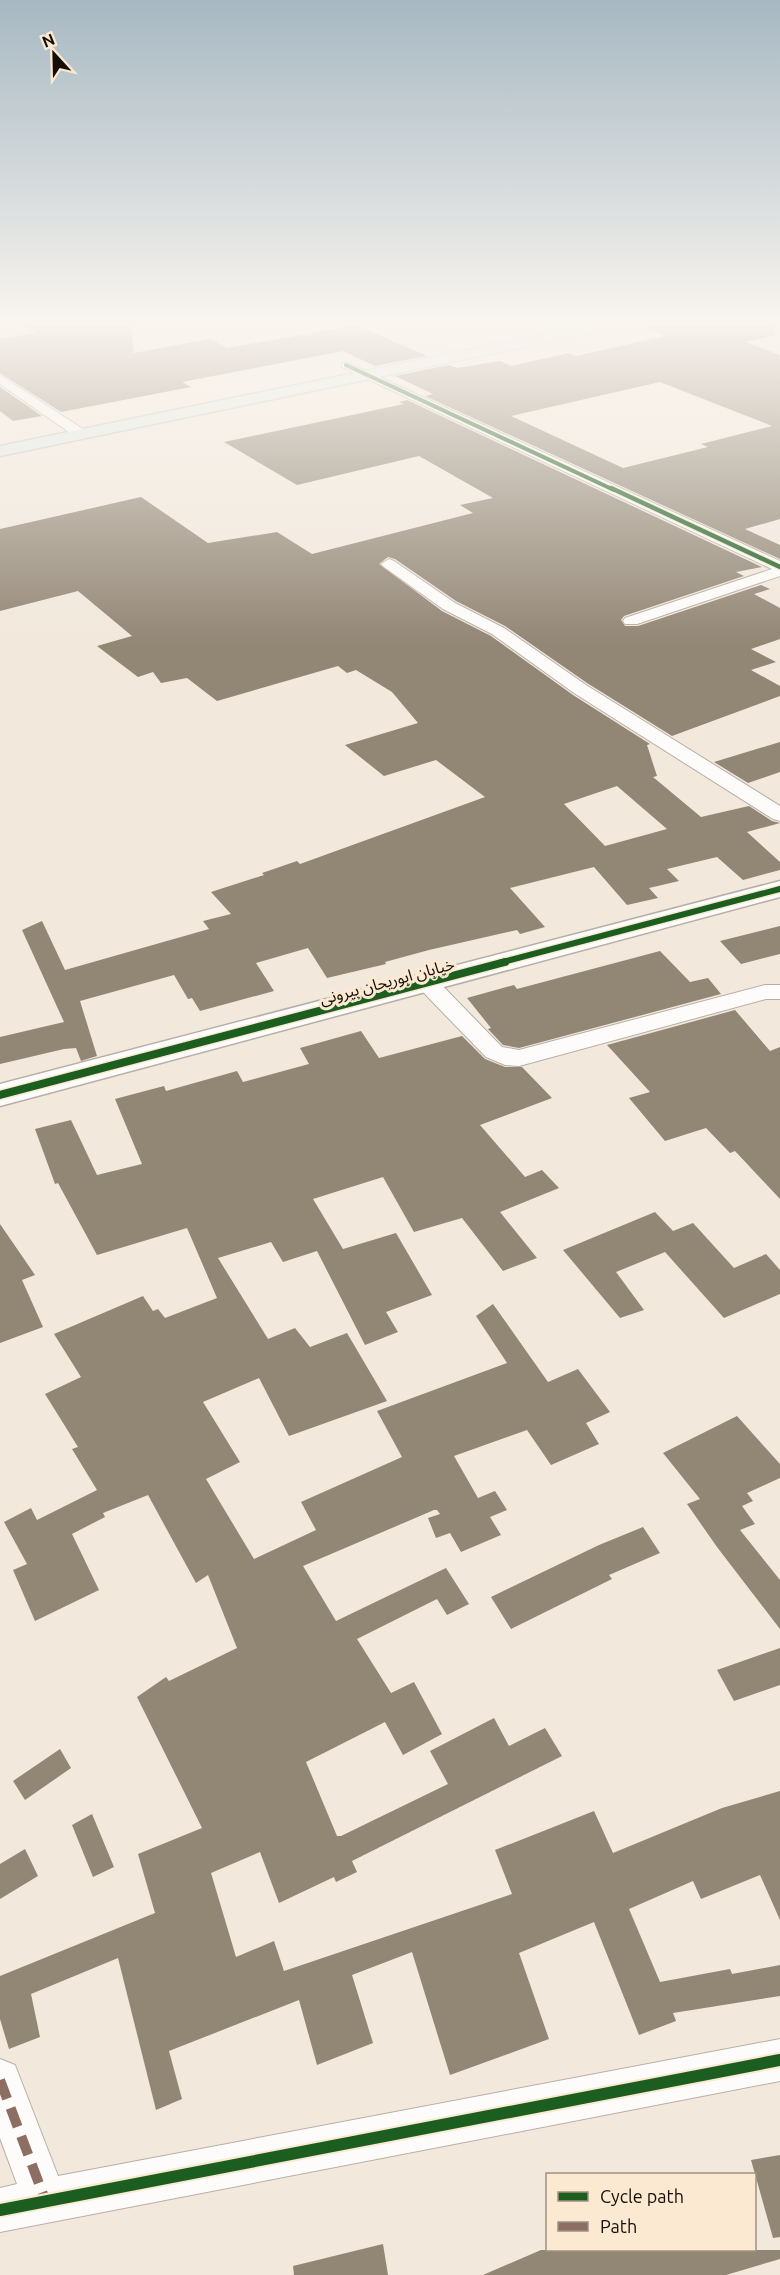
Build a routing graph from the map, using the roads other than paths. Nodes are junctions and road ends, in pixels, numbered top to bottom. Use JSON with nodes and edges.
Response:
{"nodes":[{"id":1,"x":20,"y":431,"type":"edge"},
{"id":2,"x":77,"y":431,"type":"edge"},
{"id":3,"x":95,"y":431,"type":"edge"},
{"id":4,"x":488,"y":431,"type":"edge"},
{"id":5,"x":11,"y":433,"type":"dead end"},
{"id":6,"x":81,"y":434,"type":"junction"},
{"id":7,"x":0,"y":451,"type":"edge"},
{"id":8,"x":389,"y":564,"type":"dead end"},
{"id":9,"x":779,"y":567,"type":"edge"},
{"id":10,"x":631,"y":621,"type":"dead end"},
{"id":11,"x":780,"y":815,"type":"edge"},
{"id":12,"x":780,"y":889,"type":"edge"},
{"id":13,"x":428,"y":984,"type":"junction"},
{"id":14,"x":780,"y":992,"type":"edge"},
{"id":15,"x":0,"y":1095,"type":"edge"},
{"id":16,"x":780,"y":2060,"type":"edge"},
{"id":17,"x":0,"y":2080,"type":"edge"},
{"id":18,"x":46,"y":2202,"type":"junction"},
{"id":19,"x":0,"y":2210,"type":"edge"}],
"edges":[{"from":1,"to":5,"type":"main road"},
{"from":2,"to":6,"type":"street"},
{"from":3,"to":6,"type":"main road"},
{"from":4,"to":9,"type":"street"},
{"from":6,"to":7,"type":"main road"},
{"from":8,"to":11,"type":"street"},
{"from":9,"to":10,"type":"street"},
{"from":12,"to":13,"type":"street","name":"خیابان ابوریحان بیرونی"},
{"from":13,"to":14,"type":"street"},
{"from":13,"to":15,"type":"street","name":"خیابان ابوریحان بیرونی"},
{"from":16,"to":18,"type":"street"},
{"from":17,"to":18,"type":"street"},
{"from":18,"to":19,"type":"street"}]}
